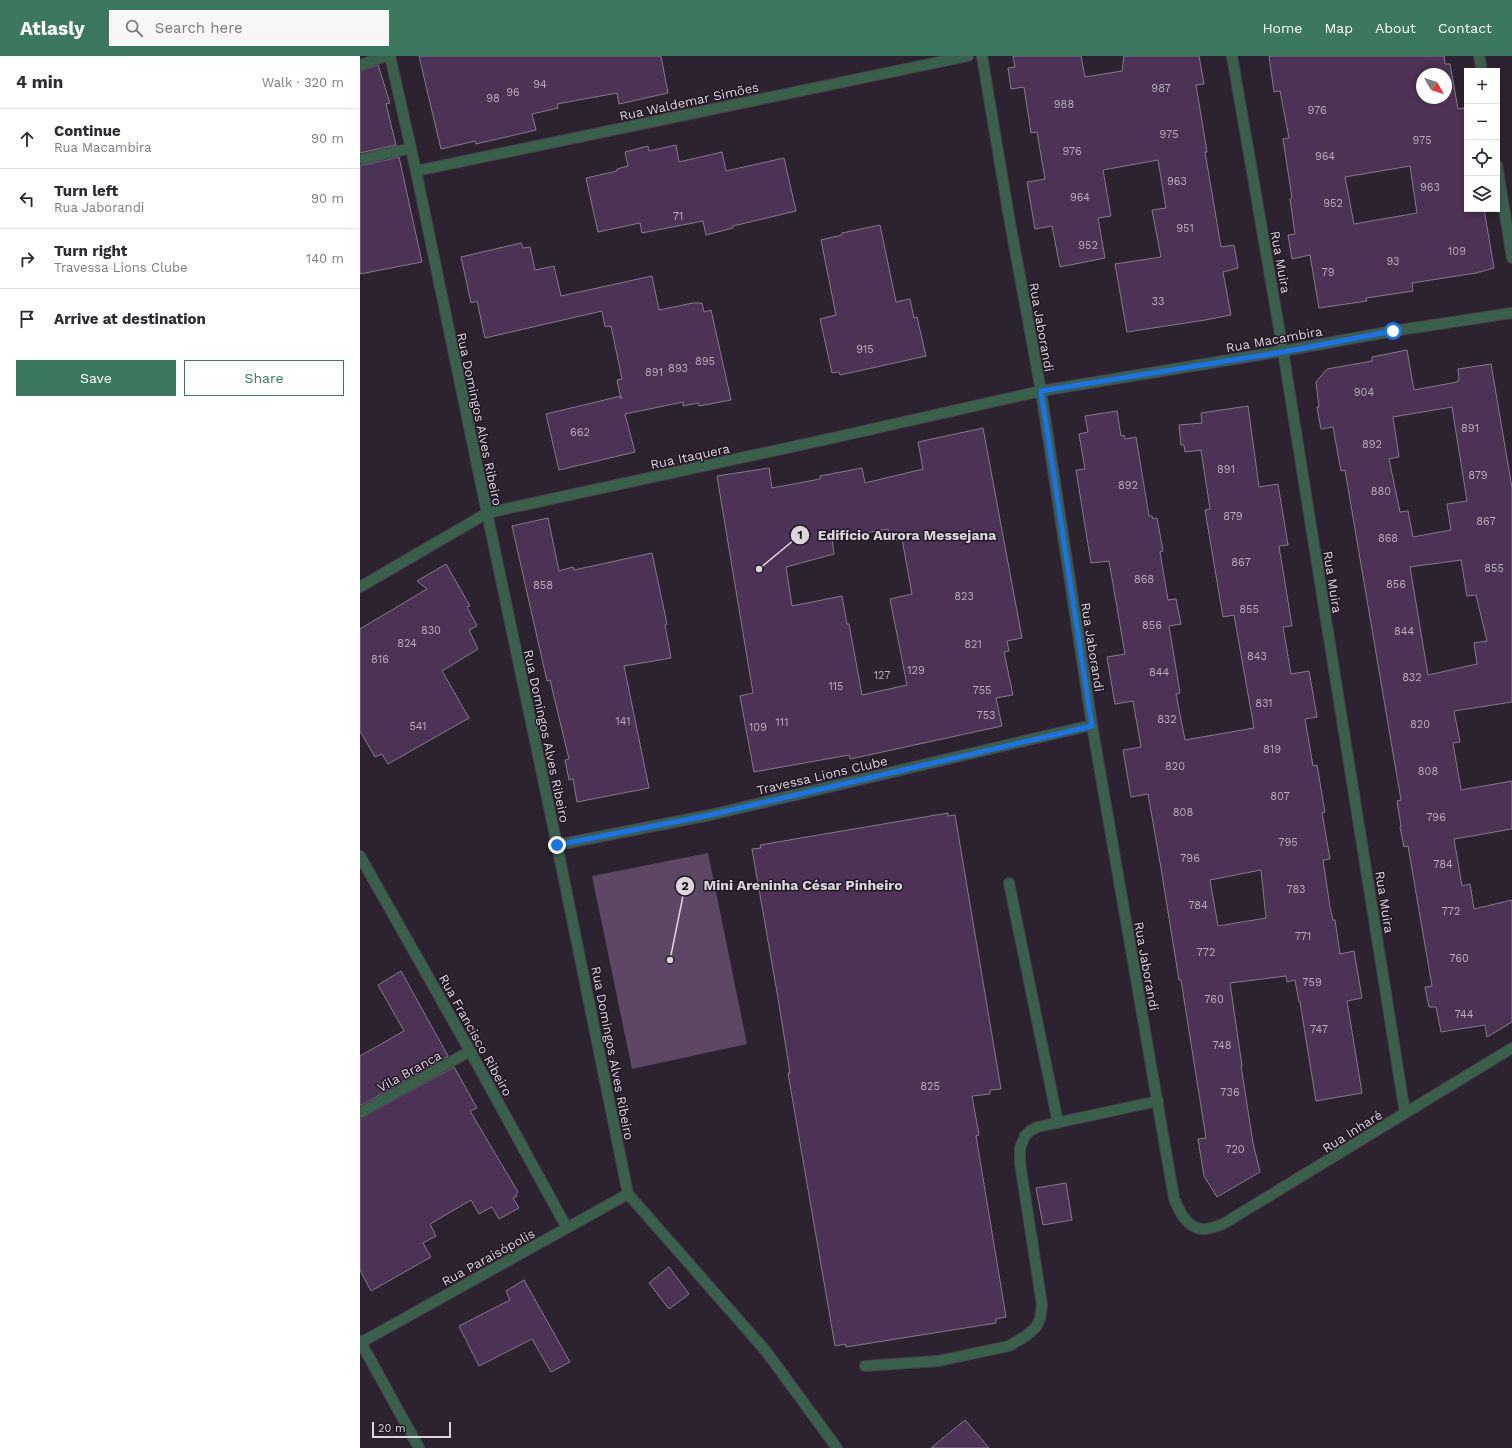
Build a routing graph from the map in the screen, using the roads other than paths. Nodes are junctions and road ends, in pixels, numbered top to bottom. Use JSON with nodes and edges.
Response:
{"nodes":[{"id":1,"x":386,"y":56,"type":"edge"},
{"id":2,"x":390,"y":56,"type":"edge"},
{"id":3,"x":968,"y":56,"type":"edge"},
{"id":4,"x":982,"y":56,"type":"edge"},
{"id":5,"x":1232,"y":56,"type":"edge"},
{"id":6,"x":1479,"y":56,"type":"edge"},
{"id":7,"x":360,"y":65,"type":"edge"},
{"id":8,"x":1481,"y":68,"type":"edge"},
{"id":9,"x":411,"y":148,"type":"junction"},
{"id":10,"x":360,"y":160,"type":"edge"},
{"id":11,"x":416,"y":171,"type":"junction"},
{"id":12,"x":1499,"y":176,"type":"edge"},
{"id":13,"x":1512,"y":258,"type":"edge"},
{"id":14,"x":1512,"y":313,"type":"edge"},
{"id":15,"x":1283,"y":352,"type":"junction"},
{"id":16,"x":1041,"y":391,"type":"junction"},
{"id":17,"x":486,"y":513,"type":"junction"},
{"id":18,"x":360,"y":587,"type":"edge"},
{"id":19,"x":1092,"y":726,"type":"junction"},
{"id":20,"x":557,"y":845,"type":"junction"},
{"id":21,"x":360,"y":856,"type":"edge"},
{"id":22,"x":1009,"y":883,"type":"dead end"},
{"id":23,"x":470,"y":1051,"type":"junction"},
{"id":24,"x":1511,"y":1051,"type":"edge"},
{"id":25,"x":1158,"y":1101,"type":"junction"},
{"id":26,"x":360,"y":1113,"type":"edge"},
{"id":27,"x":1405,"y":1113,"type":"junction"},
{"id":28,"x":1058,"y":1123,"type":"junction"},
{"id":29,"x":628,"y":1194,"type":"junction"},
{"id":30,"x":567,"y":1228,"type":"junction"},
{"id":31,"x":1202,"y":1230,"type":"joint"},
{"id":32,"x":360,"y":1342,"type":"edge"},
{"id":33,"x":865,"y":1366,"type":"dead end"},
{"id":34,"x":419,"y":1448,"type":"edge"},
{"id":35,"x":837,"y":1448,"type":"edge"}],
"edges":[{"from":1,"to":7,"type":"street"},
{"from":2,"to":9,"type":"street","name":"Rua Domingos Alves Ribeiro"},
{"from":3,"to":11,"type":"street","name":"Rua Waldemar Simões"},
{"from":4,"to":16,"type":"street","name":"Rua Jaborandi"},
{"from":5,"to":15,"type":"street","name":"Rua Muira"},
{"from":6,"to":8,"type":"street"},
{"from":9,"to":10,"type":"street"},
{"from":9,"to":11,"type":"street","name":"Rua Domingos Alves Ribeiro"},
{"from":11,"to":17,"type":"street","name":"Rua Domingos Alves Ribeiro"},
{"from":12,"to":13,"type":"street"},
{"from":14,"to":15,"type":"street","name":"Rua Macambira"},
{"from":15,"to":16,"type":"street","name":"Rua Macambira"},
{"from":15,"to":27,"type":"street","name":"Rua Muira"},
{"from":16,"to":17,"type":"street","name":"Rua Itaquera"},
{"from":16,"to":19,"type":"street","name":"Rua Jaborandi"},
{"from":17,"to":18,"type":"street","name":"Rua Itaquera"},
{"from":17,"to":20,"type":"street","name":"Rua Domingos Alves Ribeiro"},
{"from":19,"to":20,"type":"street","name":"Travessa Lions Clube"},
{"from":19,"to":25,"type":"street","name":"Rua Jaborandi"},
{"from":20,"to":29,"type":"street","name":"Rua Domingos Alves Ribeiro"},
{"from":21,"to":23,"type":"street","name":"Rua Francisco Ribeiro"},
{"from":22,"to":28,"type":"street"},
{"from":23,"to":26,"type":"street","name":"Vila Branca"},
{"from":23,"to":30,"type":"street","name":"Rua Francisco Ribeiro"},
{"from":24,"to":27,"type":"street","name":"Rua Inharé"},
{"from":25,"to":28,"type":"street"},
{"from":25,"to":31,"type":"street","name":"Rua Jaborandi"},
{"from":27,"to":31,"type":"street","name":"Rua Inharé"},
{"from":28,"to":33,"type":"street"},
{"from":29,"to":30,"type":"street","name":"Rua Paraisópolis"},
{"from":29,"to":35,"type":"street","name":"Rua Domingos Alves Ribeiro"},
{"from":30,"to":32,"type":"street","name":"Rua Paraisópolis"},
{"from":32,"to":34,"type":"street"}]}
